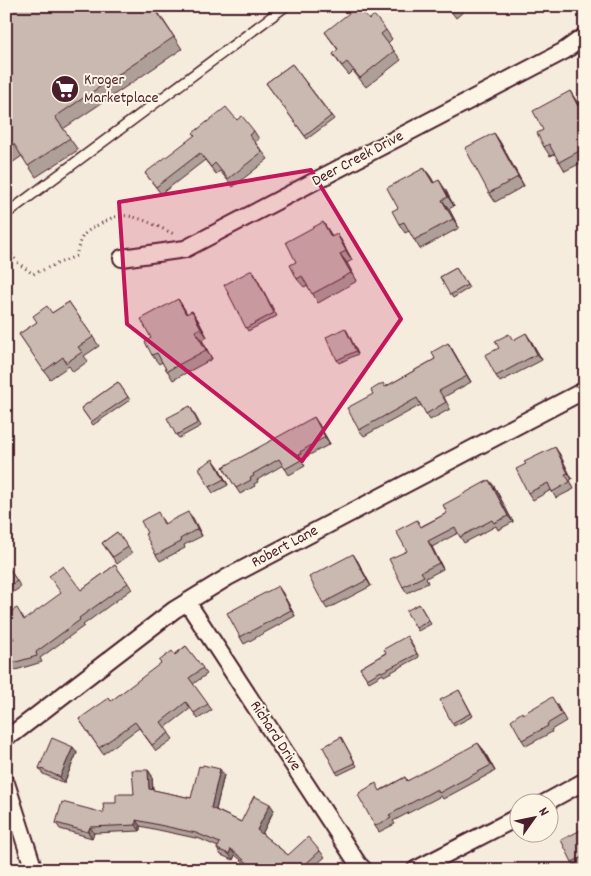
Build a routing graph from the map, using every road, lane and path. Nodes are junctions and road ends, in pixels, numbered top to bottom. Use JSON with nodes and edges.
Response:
{"nodes":[{"id":1,"x":286,"y":6,"type":"edge"},
{"id":2,"x":585,"y":36,"type":"edge"},
{"id":3,"x":6,"y":214,"type":"edge"},
{"id":4,"x":180,"y":237,"type":"dead end"},
{"id":5,"x":6,"y":246,"type":"edge"},
{"id":6,"x":122,"y":258,"type":"dead end"},
{"id":7,"x":585,"y":390,"type":"edge"},
{"id":8,"x":181,"y":606,"type":"junction"},
{"id":9,"x":6,"y":736,"type":"edge"},
{"id":10,"x":585,"y":781,"type":"edge"},
{"id":11,"x":6,"y":783,"type":"edge"},
{"id":12,"x":558,"y":796,"type":"edge"},
{"id":13,"x":508,"y":822,"type":"edge"},
{"id":14,"x":34,"y":870,"type":"edge"},
{"id":15,"x":364,"y":870,"type":"edge"},
{"id":16,"x":415,"y":870,"type":"edge"}],
"edges":[{"from":1,"to":3,"type":"lane"},
{"from":2,"to":6,"type":"street","name":"Deer Creek Drive"},
{"from":4,"to":5,"type":"path"},
{"from":7,"to":8,"type":"street","name":"Robert Lane"},
{"from":8,"to":9,"type":"street","name":"Robert Lane"},
{"from":8,"to":15,"type":"street","name":"Richard Drive"},
{"from":10,"to":12,"type":"street"},
{"from":11,"to":14,"type":"street"},
{"from":13,"to":16,"type":"street"}]}
